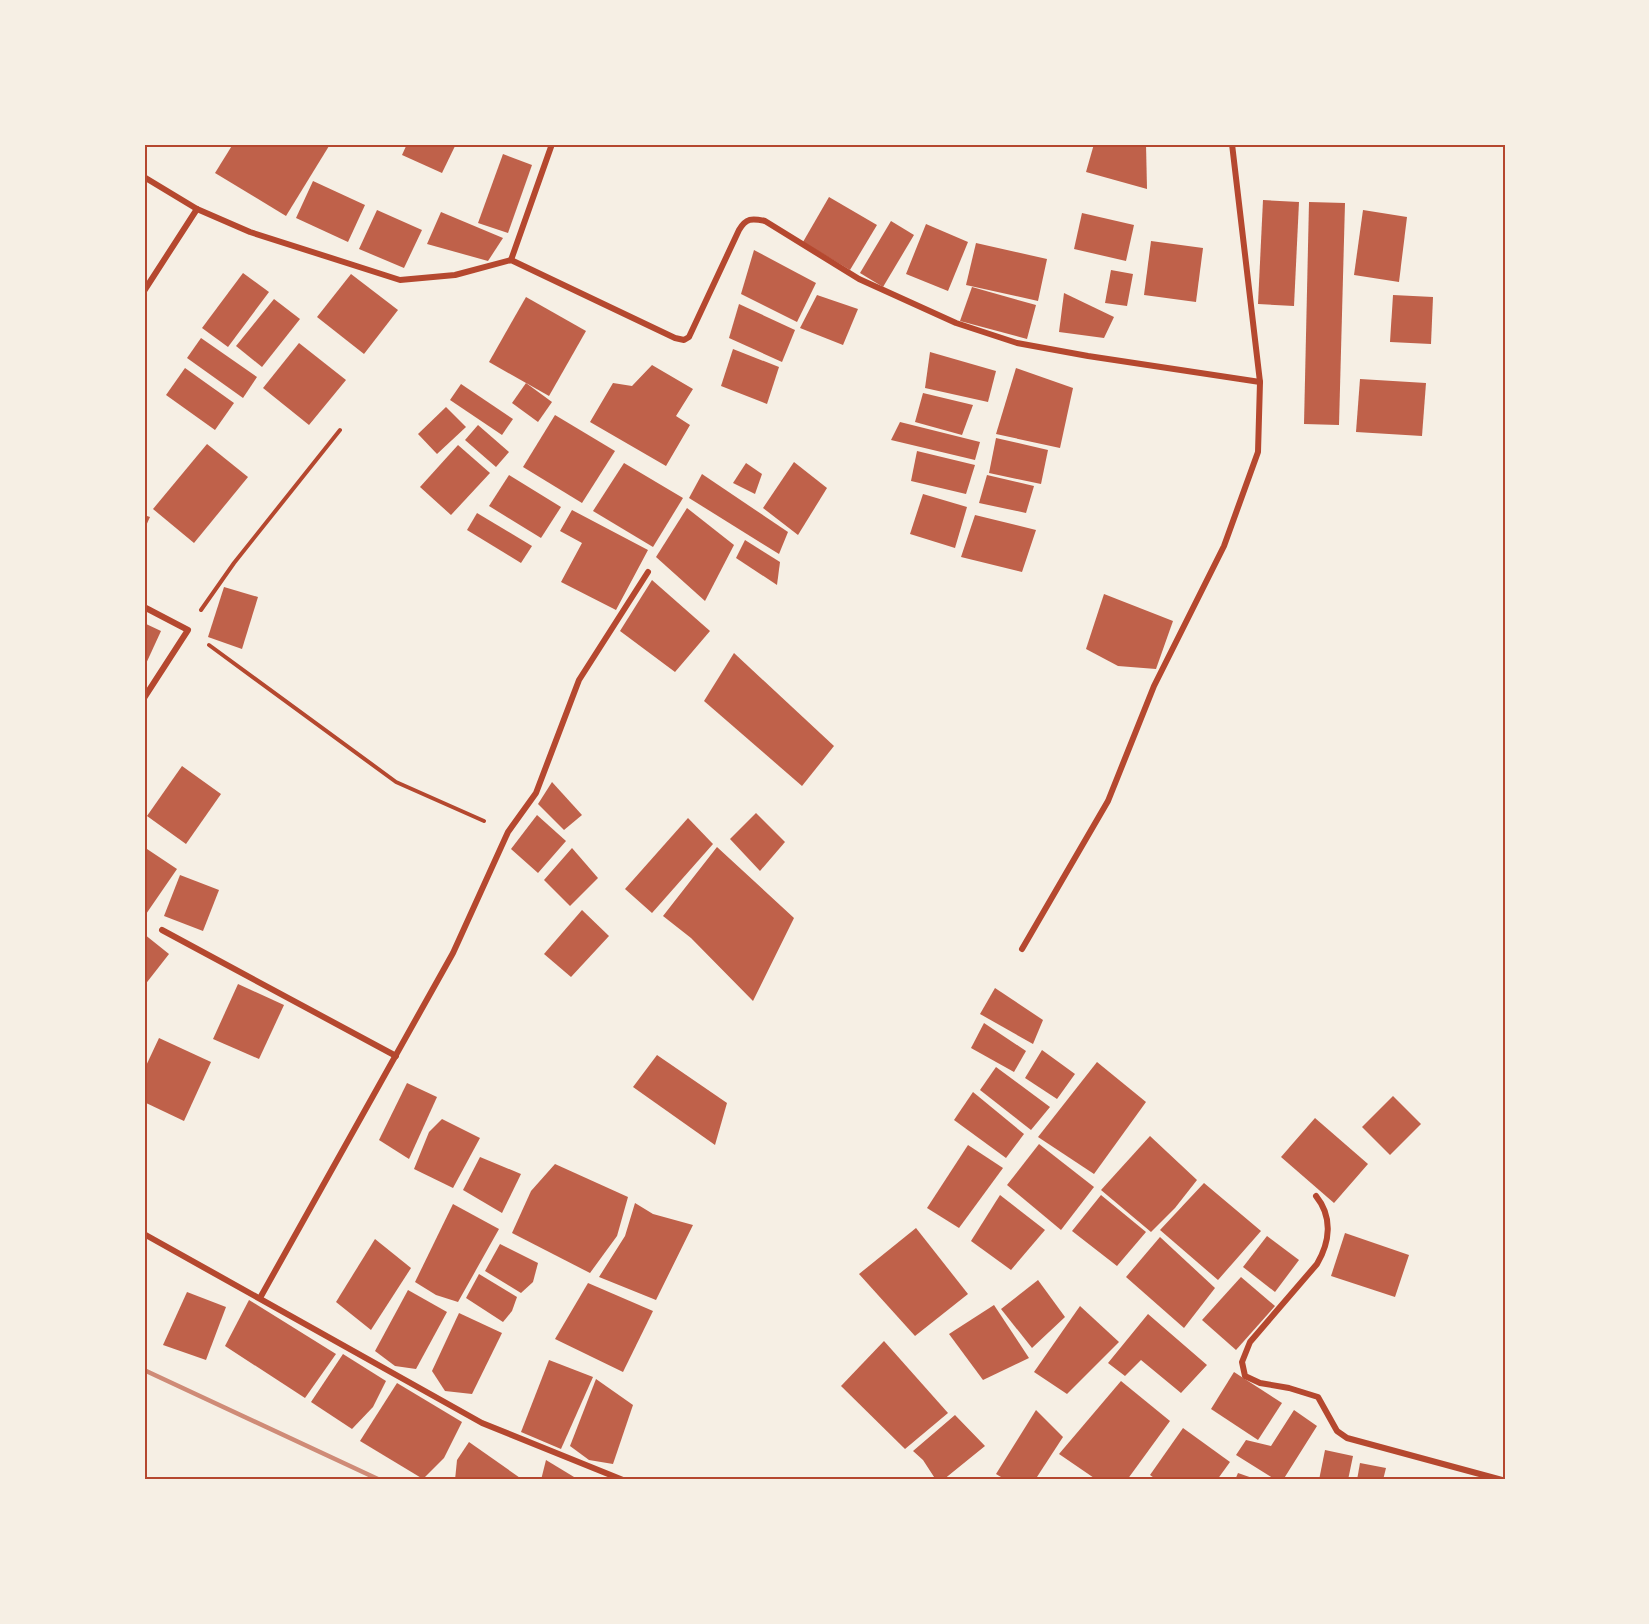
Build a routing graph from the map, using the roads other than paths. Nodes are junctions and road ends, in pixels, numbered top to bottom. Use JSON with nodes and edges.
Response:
{"nodes":[{"id":1,"x":552,"y":144,"type":"edge"},
{"id":2,"x":1232,"y":144,"type":"edge"},
{"id":3,"x":144,"y":177,"type":"edge"},
{"id":4,"x":197,"y":209,"type":"junction"},
{"id":5,"x":511,"y":260,"type":"junction"},
{"id":6,"x":144,"y":291,"type":"edge"},
{"id":7,"x":1260,"y":382,"type":"junction"},
{"id":8,"x":648,"y":572,"type":"dead end"},
{"id":9,"x":144,"y":607,"type":"edge"},
{"id":10,"x":144,"y":698,"type":"edge"},
{"id":11,"x":162,"y":930,"type":"dead end"},
{"id":12,"x":1022,"y":949,"type":"dead end"},
{"id":13,"x":396,"y":1056,"type":"junction"},
{"id":14,"x":1316,"y":1196,"type":"dead end"},
{"id":15,"x":144,"y":1234,"type":"edge"},
{"id":16,"x":260,"y":1298,"type":"junction"},
{"id":17,"x":623,"y":1480,"type":"edge"},
{"id":18,"x":1502,"y":1480,"type":"edge"}],
"edges":[{"from":1,"to":5,"type":"street"},
{"from":2,"to":7,"type":"street"},
{"from":3,"to":4,"type":"street"},
{"from":4,"to":5,"type":"street"},
{"from":4,"to":6,"type":"street"},
{"from":5,"to":7,"type":"street"},
{"from":7,"to":12,"type":"street"},
{"from":8,"to":13,"type":"street"},
{"from":9,"to":10,"type":"street"},
{"from":11,"to":13,"type":"street"},
{"from":13,"to":16,"type":"street"},
{"from":14,"to":18,"type":"street"},
{"from":15,"to":16,"type":"street"},
{"from":16,"to":17,"type":"street"}]}
